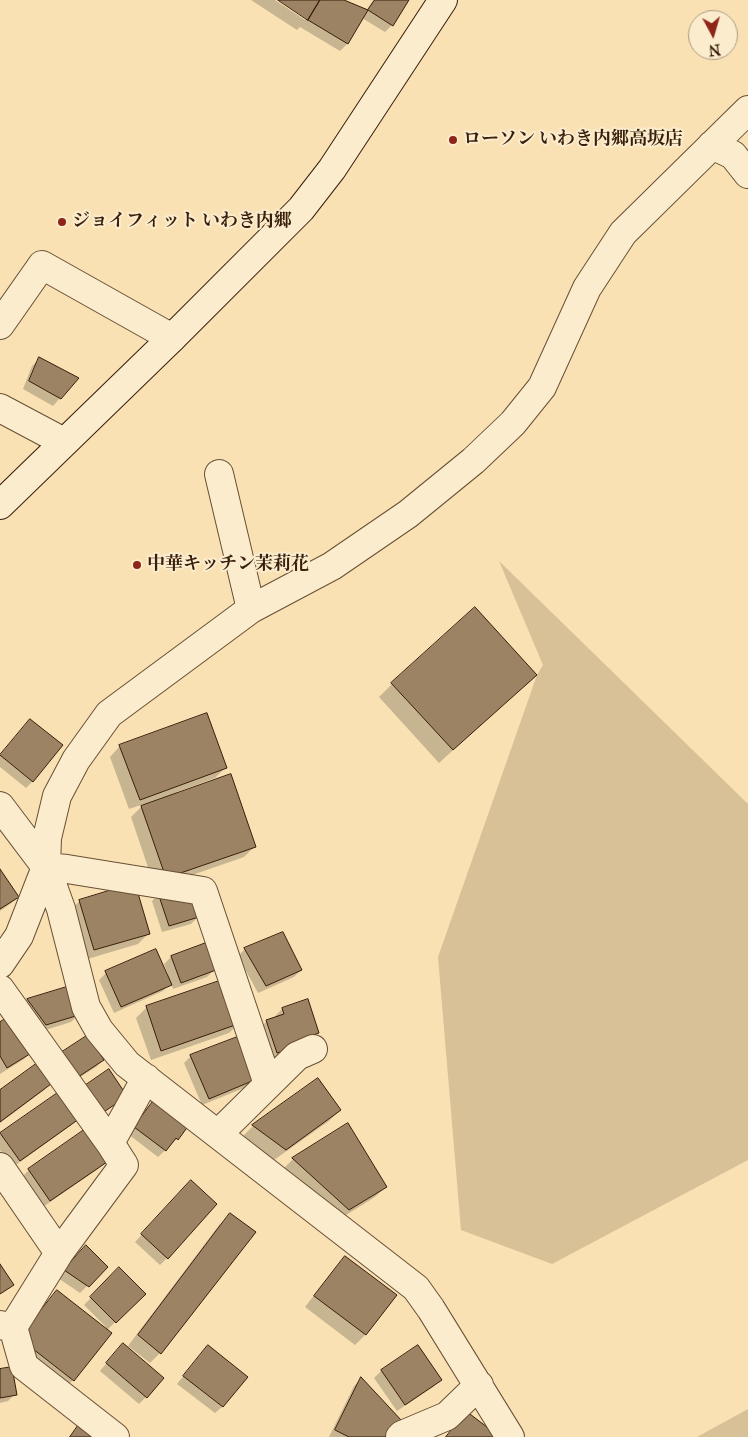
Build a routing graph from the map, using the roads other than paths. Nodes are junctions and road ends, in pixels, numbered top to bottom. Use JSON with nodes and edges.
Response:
{"nodes":[{"id":1,"x":443,"y":0,"type":"edge"},
{"id":2,"x":748,"y":110,"type":"edge"},
{"id":3,"x":712,"y":146,"type":"junction"},
{"id":4,"x":748,"y":174,"type":"edge"},
{"id":5,"x":0,"y":325,"type":"edge"},
{"id":6,"x":172,"y":338,"type":"junction"},
{"id":7,"x":0,"y":408,"type":"edge"},
{"id":8,"x":64,"y":442,"type":"junction"},
{"id":9,"x":218,"y":474,"type":"dead end"},
{"id":10,"x":0,"y":505,"type":"edge"},
{"id":11,"x":251,"y":609,"type":"junction"},
{"id":12,"x":0,"y":806,"type":"edge"},
{"id":13,"x":46,"y":867,"type":"junction"},
{"id":14,"x":67,"y":932,"type":"junction"},
{"id":15,"x":19,"y":936,"type":"junction"},
{"id":16,"x":0,"y":964,"type":"edge"},
{"id":17,"x":0,"y":989,"type":"edge"},
{"id":18,"x":313,"y":1049,"type":"dead end"},
{"id":19,"x":146,"y":1078,"type":"junction"},
{"id":20,"x":268,"y":1084,"type":"junction"},
{"id":21,"x":218,"y":1134,"type":"junction"},
{"id":22,"x":110,"y":1143,"type":"junction"},
{"id":23,"x":0,"y":1167,"type":"edge"},
{"id":24,"x":59,"y":1253,"type":"junction"},
{"id":25,"x":6,"y":1326,"type":"edge"},
{"id":26,"x":479,"y":1385,"type":"junction"},
{"id":27,"x":114,"y":1437,"type":"edge"},
{"id":28,"x":400,"y":1437,"type":"edge"},
{"id":29,"x":510,"y":1437,"type":"edge"}],
"edges":[{"from":1,"to":6,"type":"street"},
{"from":2,"to":3,"type":"street"},
{"from":3,"to":4,"type":"street"},
{"from":3,"to":11,"type":"street"},
{"from":5,"to":6,"type":"street"},
{"from":6,"to":8,"type":"street"},
{"from":7,"to":8,"type":"street"},
{"from":8,"to":10,"type":"street"},
{"from":9,"to":11,"type":"street"},
{"from":11,"to":13,"type":"street"},
{"from":12,"to":13,"type":"street"},
{"from":13,"to":14,"type":"street"},
{"from":13,"to":15,"type":"street"},
{"from":13,"to":20,"type":"street"},
{"from":14,"to":15,"type":"street"},
{"from":14,"to":19,"type":"street"},
{"from":15,"to":16,"type":"street"},
{"from":17,"to":22,"type":"street"},
{"from":18,"to":20,"type":"street"},
{"from":19,"to":21,"type":"street"},
{"from":19,"to":22,"type":"street"},
{"from":20,"to":21,"type":"street"},
{"from":21,"to":26,"type":"street"},
{"from":22,"to":24,"type":"street"},
{"from":23,"to":24,"type":"street"},
{"from":24,"to":25,"type":"street"},
{"from":25,"to":27,"type":"street"},
{"from":26,"to":28,"type":"street"},
{"from":26,"to":29,"type":"street"}]}
